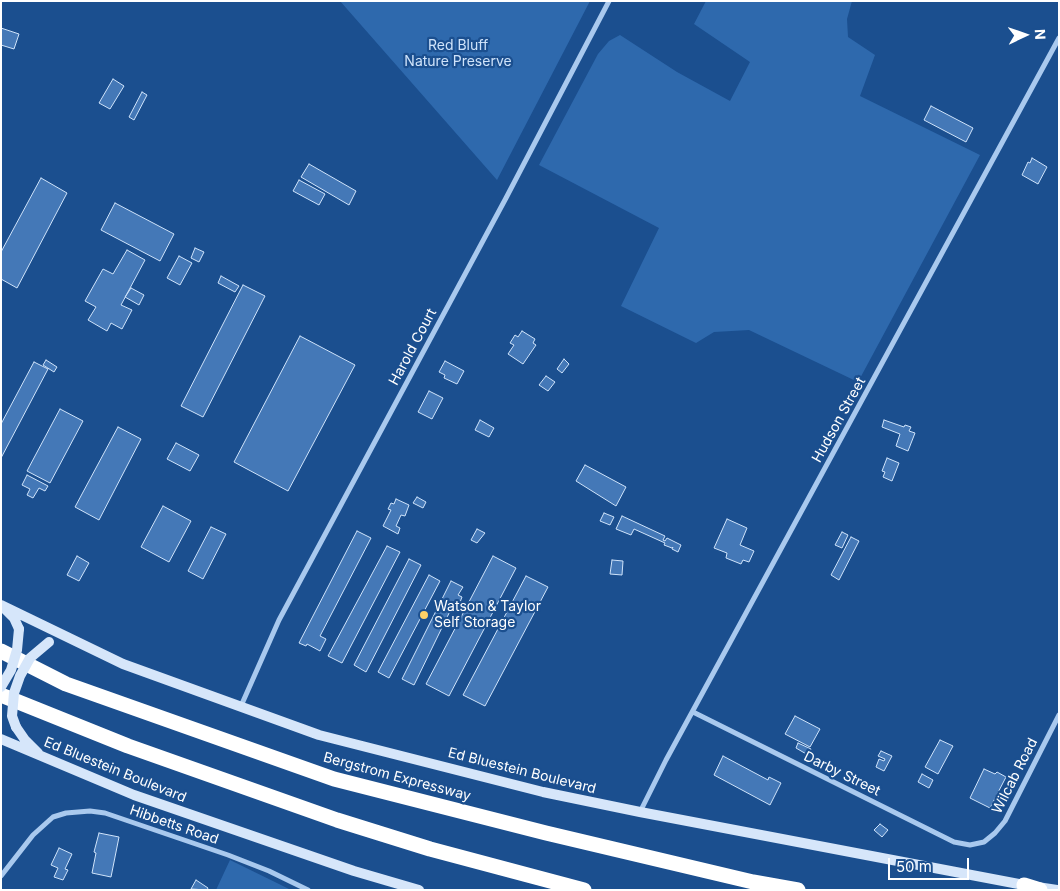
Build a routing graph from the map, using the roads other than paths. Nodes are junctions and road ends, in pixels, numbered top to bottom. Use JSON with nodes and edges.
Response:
{"nodes":[{"id":1,"x":609,"y":1,"type":"edge"},
{"id":2,"x":1059,"y":38,"type":"edge"},
{"id":3,"x":1,"y":605,"type":"edge"},
{"id":4,"x":72,"y":640,"type":"junction"},
{"id":5,"x":1,"y":651,"type":"edge"},
{"id":6,"x":1,"y":687,"type":"edge"},
{"id":7,"x":1,"y":695,"type":"edge"},
{"id":8,"x":241,"y":706,"type":"junction"},
{"id":9,"x":693,"y":712,"type":"junction"},
{"id":10,"x":1059,"y":715,"type":"edge"},
{"id":11,"x":1,"y":738,"type":"edge"},
{"id":12,"x":42,"y":757,"type":"junction"},
{"id":13,"x":640,"y":812,"type":"junction"},
{"id":14,"x":984,"y":842,"type":"joint"},
{"id":15,"x":1,"y":876,"type":"edge"},
{"id":16,"x":1024,"y":885,"type":"junction"},
{"id":17,"x":308,"y":890,"type":"edge"},
{"id":18,"x":419,"y":890,"type":"edge"},
{"id":19,"x":584,"y":890,"type":"edge"},
{"id":20,"x":798,"y":890,"type":"edge"},
{"id":21,"x":1040,"y":890,"type":"edge"},
{"id":22,"x":1057,"y":890,"type":"edge"}],
"edges":[{"from":1,"to":8,"type":"street","name":"Harold Court"},
{"from":2,"to":9,"type":"street","name":"Hudson Street"},
{"from":3,"to":4,"type":"main road","name":"Ed Bluestein Boulevard"},
{"from":3,"to":6,"type":"main road","bridge":true},
{"from":4,"to":8,"type":"main road","name":"Ed Bluestein Boulevard"},
{"from":4,"to":12,"type":"main road","bridge":true},
{"from":5,"to":20,"type":"highway","name":"Bergstrom Expressway"},
{"from":7,"to":19,"type":"highway"},
{"from":8,"to":13,"type":"main road","name":"Ed Bluestein Boulevard"},
{"from":9,"to":13,"type":"street","name":"Hudson Street"},
{"from":9,"to":14,"type":"street","name":"Darby Street"},
{"from":10,"to":14,"type":"street","name":"Wilcab Road"},
{"from":11,"to":12,"type":"main road","name":"Ed Bluestein Boulevard"},
{"from":12,"to":18,"type":"main road","name":"Ed Bluestein Boulevard"},
{"from":13,"to":16,"type":"main road","name":"Ed Bluestein Boulevard"},
{"from":15,"to":17,"type":"street","name":"Hibbetts Road"},
{"from":16,"to":21,"type":"highway"},
{"from":16,"to":22,"type":"main road","name":"Ed Bluestein Boulevard"}]}
